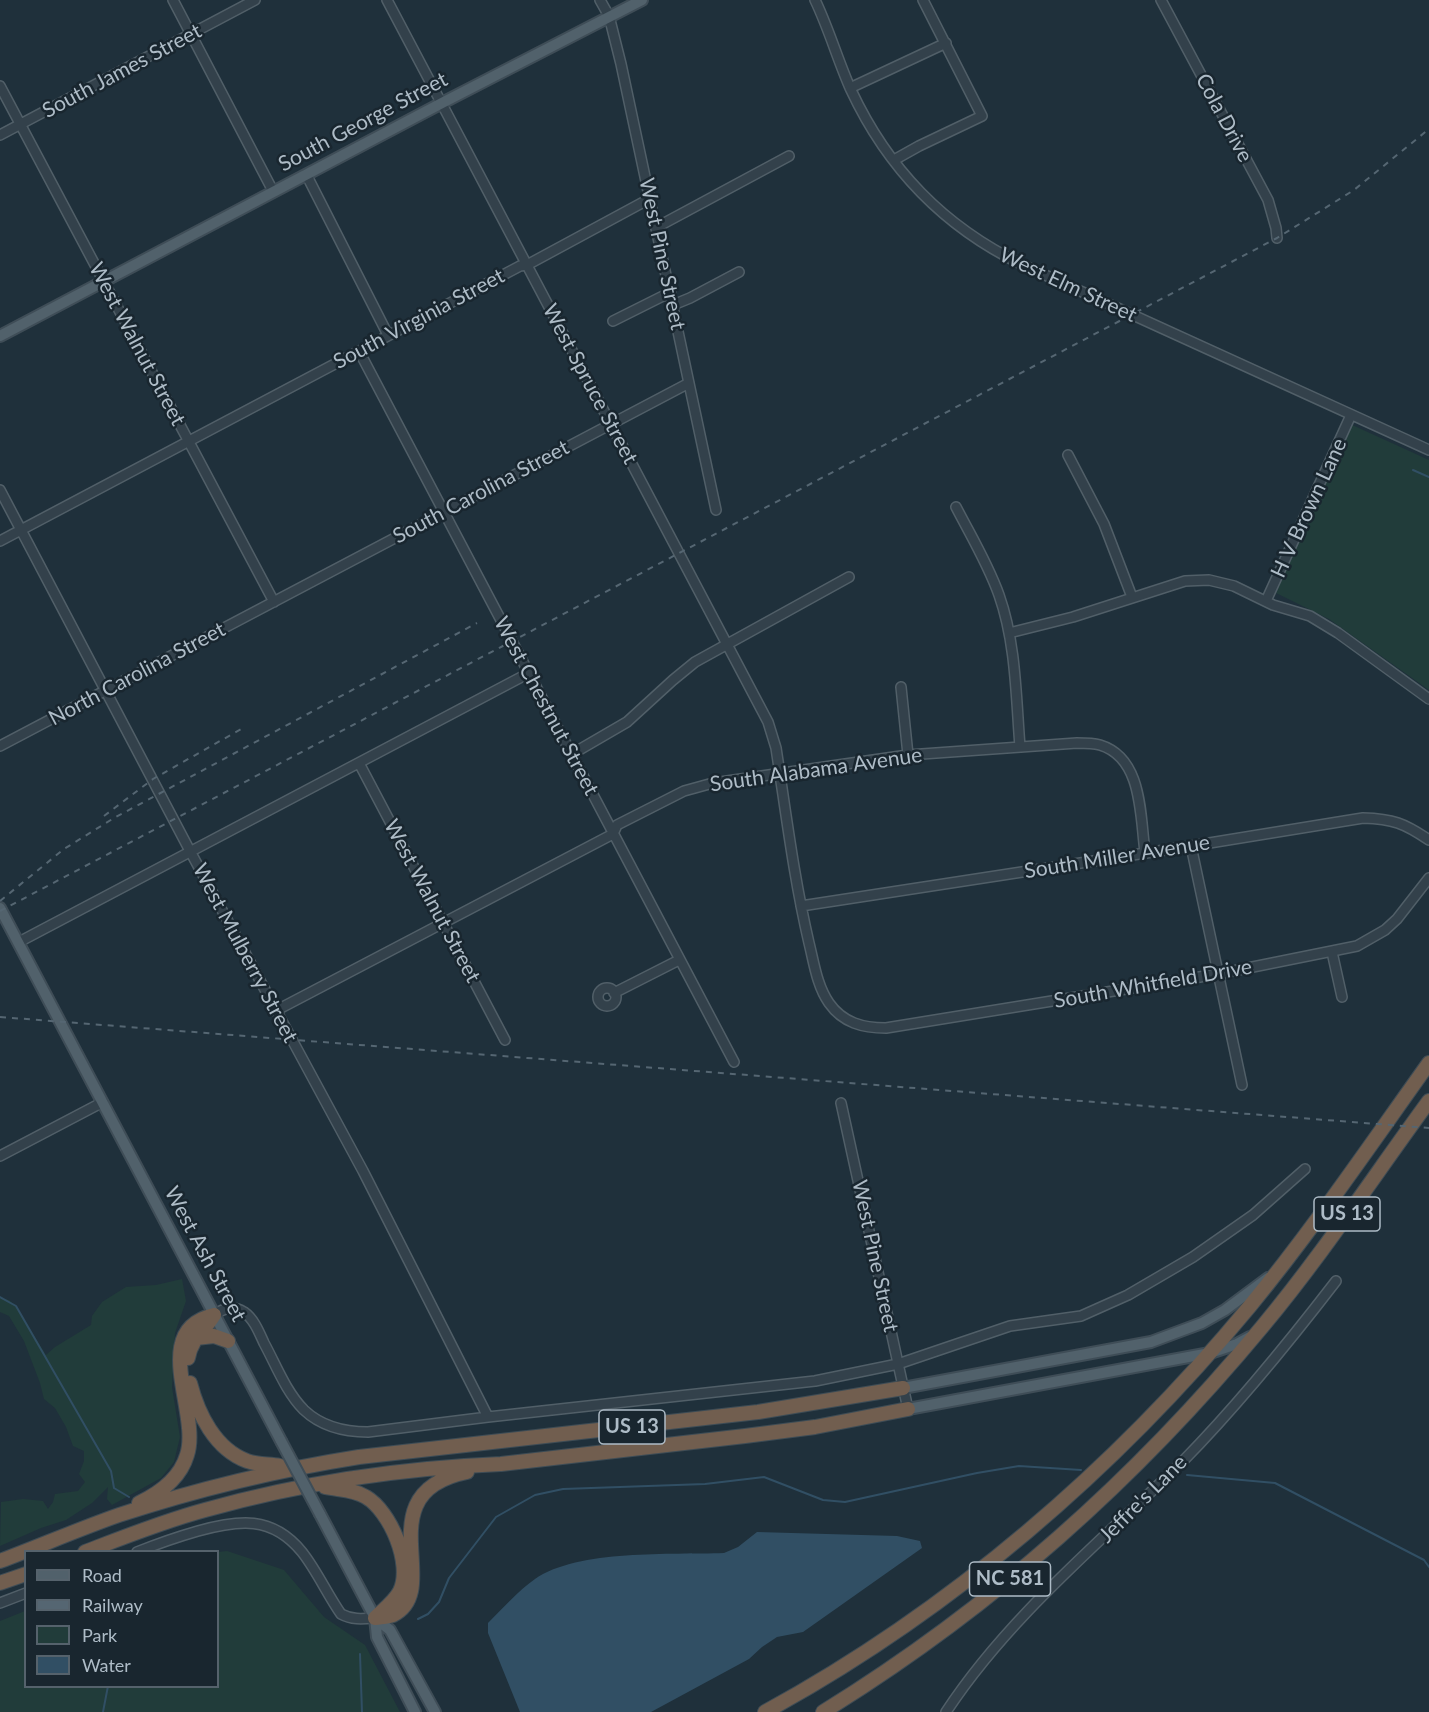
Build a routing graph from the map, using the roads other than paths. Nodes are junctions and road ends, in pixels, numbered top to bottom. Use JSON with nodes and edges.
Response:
{"nodes":[{"id":1,"x":173,"y":0,"type":"edge"},
{"id":2,"x":255,"y":0,"type":"edge"},
{"id":3,"x":387,"y":0,"type":"edge"},
{"id":4,"x":600,"y":0,"type":"edge"},
{"id":5,"x":642,"y":0,"type":"edge"},
{"id":6,"x":815,"y":0,"type":"edge"},
{"id":7,"x":923,"y":0,"type":"edge"},
{"id":8,"x":1161,"y":0,"type":"edge"},
{"id":9,"x":609,"y":16,"type":"junction"},
{"id":10,"x":191,"y":34,"type":"junction"},
{"id":11,"x":946,"y":43,"type":"junction"},
{"id":12,"x":0,"y":86,"type":"edge"},
{"id":13,"x":850,"y":88,"type":"junction"},
{"id":14,"x":442,"y":103,"type":"junction"},
{"id":15,"x":20,"y":124,"type":"junction"},
{"id":16,"x":0,"y":135,"type":"edge"},
{"id":17,"x":789,"y":156,"type":"dead end"},
{"id":18,"x":894,"y":160,"type":"junction"},
{"id":19,"x":306,"y":174,"type":"junction"},
{"id":20,"x":273,"y":191,"type":"junction"},
{"id":21,"x":651,"y":198,"type":"junction"},
{"id":22,"x":657,"y":227,"type":"junction"},
{"id":23,"x":1277,"y":238,"type":"dead end"},
{"id":24,"x":527,"y":265,"type":"junction"},
{"id":25,"x":739,"y":272,"type":"dead end"},
{"id":26,"x":104,"y":281,"type":"junction"},
{"id":27,"x":670,"y":292,"type":"junction"},
{"id":28,"x":673,"y":305,"type":"junction"},
{"id":29,"x":613,"y":321,"type":"dead end"},
{"id":30,"x":388,"y":335,"type":"junction"},
{"id":31,"x":0,"y":336,"type":"edge"},
{"id":32,"x":358,"y":351,"type":"junction"},
{"id":33,"x":689,"y":383,"type":"junction"},
{"id":34,"x":1351,"y":415,"type":"junction"},
{"id":35,"x":610,"y":423,"type":"junction"},
{"id":36,"x":188,"y":441,"type":"junction"},
{"id":37,"x":1429,"y":450,"type":"edge"},
{"id":38,"x":1068,"y":455,"type":"dead end"},
{"id":39,"x":0,"y":490,"type":"edge"},
{"id":40,"x":956,"y":507,"type":"dead end"},
{"id":41,"x":716,"y":510,"type":"dead end"},
{"id":42,"x":443,"y":513,"type":"junction"},
{"id":43,"x":20,"y":530,"type":"junction"},
{"id":44,"x":0,"y":541,"type":"edge"},
{"id":45,"x":849,"y":577,"type":"dead end"},
{"id":46,"x":1132,"y":597,"type":"junction"},
{"id":47,"x":273,"y":602,"type":"junction"},
{"id":48,"x":1266,"y":602,"type":"junction"},
{"id":49,"x":1009,"y":633,"type":"junction"},
{"id":50,"x":727,"y":644,"type":"junction"},
{"id":51,"x":529,"y":673,"type":"junction"},
{"id":52,"x":901,"y":687,"type":"dead end"},
{"id":53,"x":106,"y":690,"type":"junction"},
{"id":54,"x":1429,"y":699,"type":"edge"},
{"id":55,"x":0,"y":746,"type":"edge"},
{"id":56,"x":1020,"y":747,"type":"junction"},
{"id":57,"x":572,"y":754,"type":"junction"},
{"id":58,"x":908,"y":755,"type":"junction"},
{"id":59,"x":359,"y":763,"type":"junction"},
{"id":60,"x":780,"y":772,"type":"junction"},
{"id":61,"x":612,"y":834,"type":"junction"},
{"id":62,"x":1429,"y":840,"type":"edge"},
{"id":63,"x":1191,"y":846,"type":"junction"},
{"id":64,"x":190,"y":851,"type":"junction"},
{"id":65,"x":1145,"y":852,"type":"junction"},
{"id":66,"x":1429,"y":878,"type":"edge"},
{"id":67,"x":801,"y":906,"type":"junction"},
{"id":68,"x":0,"y":908,"type":"edge"},
{"id":69,"x":444,"y":923,"type":"junction"},
{"id":70,"x":19,"y":942,"type":"junction"},
{"id":71,"x":1332,"y":952,"type":"junction"},
{"id":72,"x":680,"y":960,"type":"junction"},
{"id":73,"x":1218,"y":974,"type":"junction"},
{"id":74,"x":614,"y":993,"type":"dead end"},
{"id":75,"x":1342,"y":997,"type":"dead end"},
{"id":76,"x":277,"y":1010,"type":"junction"},
{"id":77,"x":850,"y":1022,"type":"joint"},
{"id":78,"x":505,"y":1040,"type":"dead end"},
{"id":79,"x":734,"y":1062,"type":"dead end"},
{"id":80,"x":1429,"y":1063,"type":"edge"},
{"id":81,"x":1242,"y":1085,"type":"dead end"},
{"id":82,"x":1429,"y":1101,"type":"edge"},
{"id":83,"x":103,"y":1102,"type":"junction"},
{"id":84,"x":841,"y":1103,"type":"dead end"},
{"id":85,"x":0,"y":1156,"type":"edge"},
{"id":86,"x":1305,"y":1169,"type":"dead end"},
{"id":87,"x":1278,"y":1270,"type":"junction"},
{"id":88,"x":1336,"y":1281,"type":"dead end"},
{"id":89,"x":214,"y":1315,"type":"junction"},
{"id":90,"x":1263,"y":1326,"type":"junction"},
{"id":91,"x":196,"y":1338,"type":"junction"},
{"id":92,"x":228,"y":1341,"type":"junction"},
{"id":93,"x":1210,"y":1353,"type":"junction"},
{"id":94,"x":898,"y":1364,"type":"junction"},
{"id":95,"x":903,"y":1388,"type":"junction"},
{"id":96,"x":908,"y":1409,"type":"junction"},
{"id":97,"x":488,"y":1416,"type":"junction"},
{"id":98,"x":501,"y":1464,"type":"junction"},
{"id":99,"x":293,"y":1468,"type":"junction"},
{"id":100,"x":311,"y":1485,"type":"junction"},
{"id":101,"x":118,"y":1515,"type":"junction"},
{"id":102,"x":28,"y":1550,"type":"edge"},
{"id":103,"x":87,"y":1550,"type":"edge"},
{"id":104,"x":140,"y":1550,"type":"edge"},
{"id":105,"x":24,"y":1552,"type":"edge"},
{"id":106,"x":0,"y":1561,"type":"edge"},
{"id":107,"x":24,"y":1575,"type":"edge"},
{"id":108,"x":0,"y":1583,"type":"edge"},
{"id":109,"x":24,"y":1594,"type":"edge"},
{"id":110,"x":0,"y":1603,"type":"edge"},
{"id":111,"x":375,"y":1618,"type":"junction"},
{"id":112,"x":415,"y":1712,"type":"edge"},
{"id":113,"x":435,"y":1712,"type":"edge"},
{"id":114,"x":765,"y":1712,"type":"edge"},
{"id":115,"x":824,"y":1712,"type":"edge"},
{"id":116,"x":946,"y":1712,"type":"edge"}],
"edges":[{"from":1,"to":10,"type":"street"},
{"from":2,"to":10,"type":"street","name":"South James Street"},
{"from":3,"to":14,"type":"street","name":"West Spruce Street"},
{"from":4,"to":9,"type":"street","name":"West Pine Street"},
{"from":5,"to":9,"type":"main road","name":"South George Street"},
{"from":6,"to":13,"type":"street","name":"West Elm Street"},
{"from":7,"to":11,"type":"street"},
{"from":8,"to":23,"type":"street","name":"Cola Drive"},
{"from":9,"to":14,"type":"main road","name":"South George Street"},
{"from":9,"to":21,"type":"street","name":"West Pine Street"},
{"from":10,"to":15,"type":"street","name":"South James Street"},
{"from":10,"to":20,"type":"street"},
{"from":11,"to":13,"type":"street"},
{"from":11,"to":18,"type":"street"},
{"from":12,"to":15,"type":"street","name":"West Walnut Street"},
{"from":13,"to":18,"type":"street","name":"West Elm Street"},
{"from":14,"to":19,"type":"main road","name":"South George Street"},
{"from":14,"to":24,"type":"street","name":"West Spruce Street"},
{"from":15,"to":16,"type":"street","name":"South James Street"},
{"from":15,"to":26,"type":"street","name":"West Walnut Street"},
{"from":17,"to":22,"type":"street"},
{"from":18,"to":34,"type":"street","name":"West Elm Street"},
{"from":19,"to":20,"type":"main road","name":"South George Street"},
{"from":19,"to":30,"type":"street"},
{"from":20,"to":26,"type":"main road","name":"South George Street"},
{"from":21,"to":22,"type":"street","name":"West Pine Street"},
{"from":21,"to":24,"type":"street","name":"South Virginia Street"},
{"from":22,"to":27,"type":"street","name":"West Pine Street"},
{"from":24,"to":30,"type":"street","name":"South Virginia Street"},
{"from":24,"to":35,"type":"street","name":"West Spruce Street"},
{"from":25,"to":28,"type":"street"},
{"from":26,"to":31,"type":"main road","name":"South George Street"},
{"from":26,"to":36,"type":"street","name":"West Walnut Street"},
{"from":27,"to":28,"type":"street","name":"West Pine Street"},
{"from":27,"to":29,"type":"street"},
{"from":28,"to":33,"type":"street","name":"West Pine Street"},
{"from":30,"to":32,"type":"street","name":"South Virginia Street"},
{"from":32,"to":36,"type":"street","name":"South Virginia Street"},
{"from":32,"to":42,"type":"street","name":"West Chestnut Street"},
{"from":33,"to":35,"type":"street","name":"South Carolina Street"},
{"from":33,"to":41,"type":"street","name":"West Pine Street"},
{"from":34,"to":37,"type":"street","name":"West Elm Street"},
{"from":34,"to":48,"type":"street","name":"H V Brown Lane"},
{"from":35,"to":42,"type":"street","name":"South Carolina Street"},
{"from":35,"to":50,"type":"street","name":"West Spruce Street"},
{"from":36,"to":43,"type":"street","name":"South Virginia Street"},
{"from":36,"to":47,"type":"street","name":"West Walnut Street"},
{"from":38,"to":46,"type":"street"},
{"from":39,"to":43,"type":"street","name":"West Mulberry Street"},
{"from":40,"to":49,"type":"street"},
{"from":42,"to":47,"type":"street","name":"South Carolina Street"},
{"from":42,"to":51,"type":"street","name":"West Chestnut Street"},
{"from":43,"to":44,"type":"street","name":"South Virginia Street"},
{"from":43,"to":53,"type":"street","name":"West Mulberry Street"},
{"from":45,"to":50,"type":"street"},
{"from":46,"to":48,"type":"street"},
{"from":46,"to":49,"type":"street"},
{"from":47,"to":53,"type":"street","name":"North Carolina Street"},
{"from":48,"to":54,"type":"street"},
{"from":49,"to":56,"type":"street"},
{"from":50,"to":57,"type":"street"},
{"from":50,"to":60,"type":"street","name":"West Spruce Street"},
{"from":51,"to":57,"type":"street","name":"West Chestnut Street"},
{"from":51,"to":59,"type":"street"},
{"from":52,"to":58,"type":"street"},
{"from":53,"to":55,"type":"street","name":"North Carolina Street"},
{"from":53,"to":64,"type":"street","name":"West Mulberry Street"},
{"from":56,"to":58,"type":"street","name":"South Alabama Avenue"},
{"from":56,"to":65,"type":"street","name":"South Alabama Avenue"},
{"from":57,"to":61,"type":"street","name":"West Chestnut Street"},
{"from":58,"to":60,"type":"street","name":"South Alabama Avenue"},
{"from":59,"to":64,"type":"street"},
{"from":59,"to":69,"type":"street","name":"West Walnut Street"},
{"from":60,"to":61,"type":"street","name":"South Alabama Avenue"},
{"from":60,"to":67,"type":"street","name":"West Spruce Street"},
{"from":61,"to":69,"type":"street","name":"South Alabama Avenue"},
{"from":61,"to":72,"type":"street","name":"West Chestnut Street"},
{"from":62,"to":63,"type":"street","name":"South Miller Avenue"},
{"from":63,"to":65,"type":"street","name":"South Miller Avenue"},
{"from":63,"to":73,"type":"street"},
{"from":64,"to":70,"type":"street"},
{"from":64,"to":76,"type":"street","name":"West Mulberry Street"},
{"from":65,"to":67,"type":"street","name":"South Miller Avenue"},
{"from":66,"to":71,"type":"street","name":"South Whitfield Drive"},
{"from":67,"to":77,"type":"street","name":"West Spruce Street"},
{"from":68,"to":70,"type":"main road","name":"West Ash Street"},
{"from":69,"to":76,"type":"street","name":"South Alabama Avenue"},
{"from":69,"to":78,"type":"street","name":"West Walnut Street"},
{"from":70,"to":83,"type":"main road","name":"West Ash Street"},
{"from":71,"to":73,"type":"street","name":"South Whitfield Drive"},
{"from":71,"to":75,"type":"street"},
{"from":72,"to":74,"type":"street"},
{"from":72,"to":79,"type":"street","name":"West Chestnut Street"},
{"from":73,"to":77,"type":"street","name":"South Whitfield Drive"},
{"from":73,"to":81,"type":"street"},
{"from":76,"to":97,"type":"street","name":"West Mulberry Street"},
{"from":80,"to":87,"type":"highway","number":"US 13"},
{"from":82,"to":90,"type":"highway","number":"US 13"},
{"from":83,"to":85,"type":"street"},
{"from":83,"to":89,"type":"main road","name":"West Ash Street"},
{"from":84,"to":94,"type":"street","name":"West Pine Street"},
{"from":86,"to":94,"type":"street"},
{"from":87,"to":93,"type":"highway","number":"NC 581"},
{"from":87,"to":95,"type":"main road","number":"US 13"},
{"from":88,"to":116,"type":"street","name":"Jeffre's Lane"},
{"from":89,"to":91,"type":"highway"},
{"from":89,"to":92,"type":"main road","name":"West Ash Street"},
{"from":89,"to":97,"type":"street"},
{"from":89,"to":101,"type":"highway"},
{"from":90,"to":93,"type":"main road","number":"US 13"},
{"from":90,"to":115,"type":"highway","number":"NC 581"},
{"from":91,"to":92,"type":"highway"},
{"from":91,"to":99,"type":"highway"},
{"from":92,"to":111,"type":"main road","name":"West Ash Street","bridge":true},
{"from":93,"to":96,"type":"main road","number":"US 13"},
{"from":93,"to":114,"type":"highway","number":"NC 581"},
{"from":94,"to":95,"type":"street","name":"West Pine Street"},
{"from":94,"to":97,"type":"street"},
{"from":95,"to":96,"type":"street","name":"West Pine Street"},
{"from":95,"to":99,"type":"highway","number":"US 13"},
{"from":96,"to":98,"type":"highway","number":"US 13"},
{"from":98,"to":100,"type":"highway","number":"US 13"},
{"from":98,"to":111,"type":"highway"},
{"from":99,"to":101,"type":"highway","number":"US 13"},
{"from":100,"to":103,"type":"highway","number":"US 13"},
{"from":100,"to":111,"type":"highway"},
{"from":101,"to":102,"type":"highway","number":"US 13"},
{"from":104,"to":111,"type":"street"},
{"from":105,"to":106,"type":"highway","number":"US 13"},
{"from":107,"to":108,"type":"highway"},
{"from":109,"to":110,"type":"street"},
{"from":111,"to":112,"type":"main road","name":"West Ash Street"},
{"from":111,"to":113,"type":"main road","name":"West Ash Street"}]}
